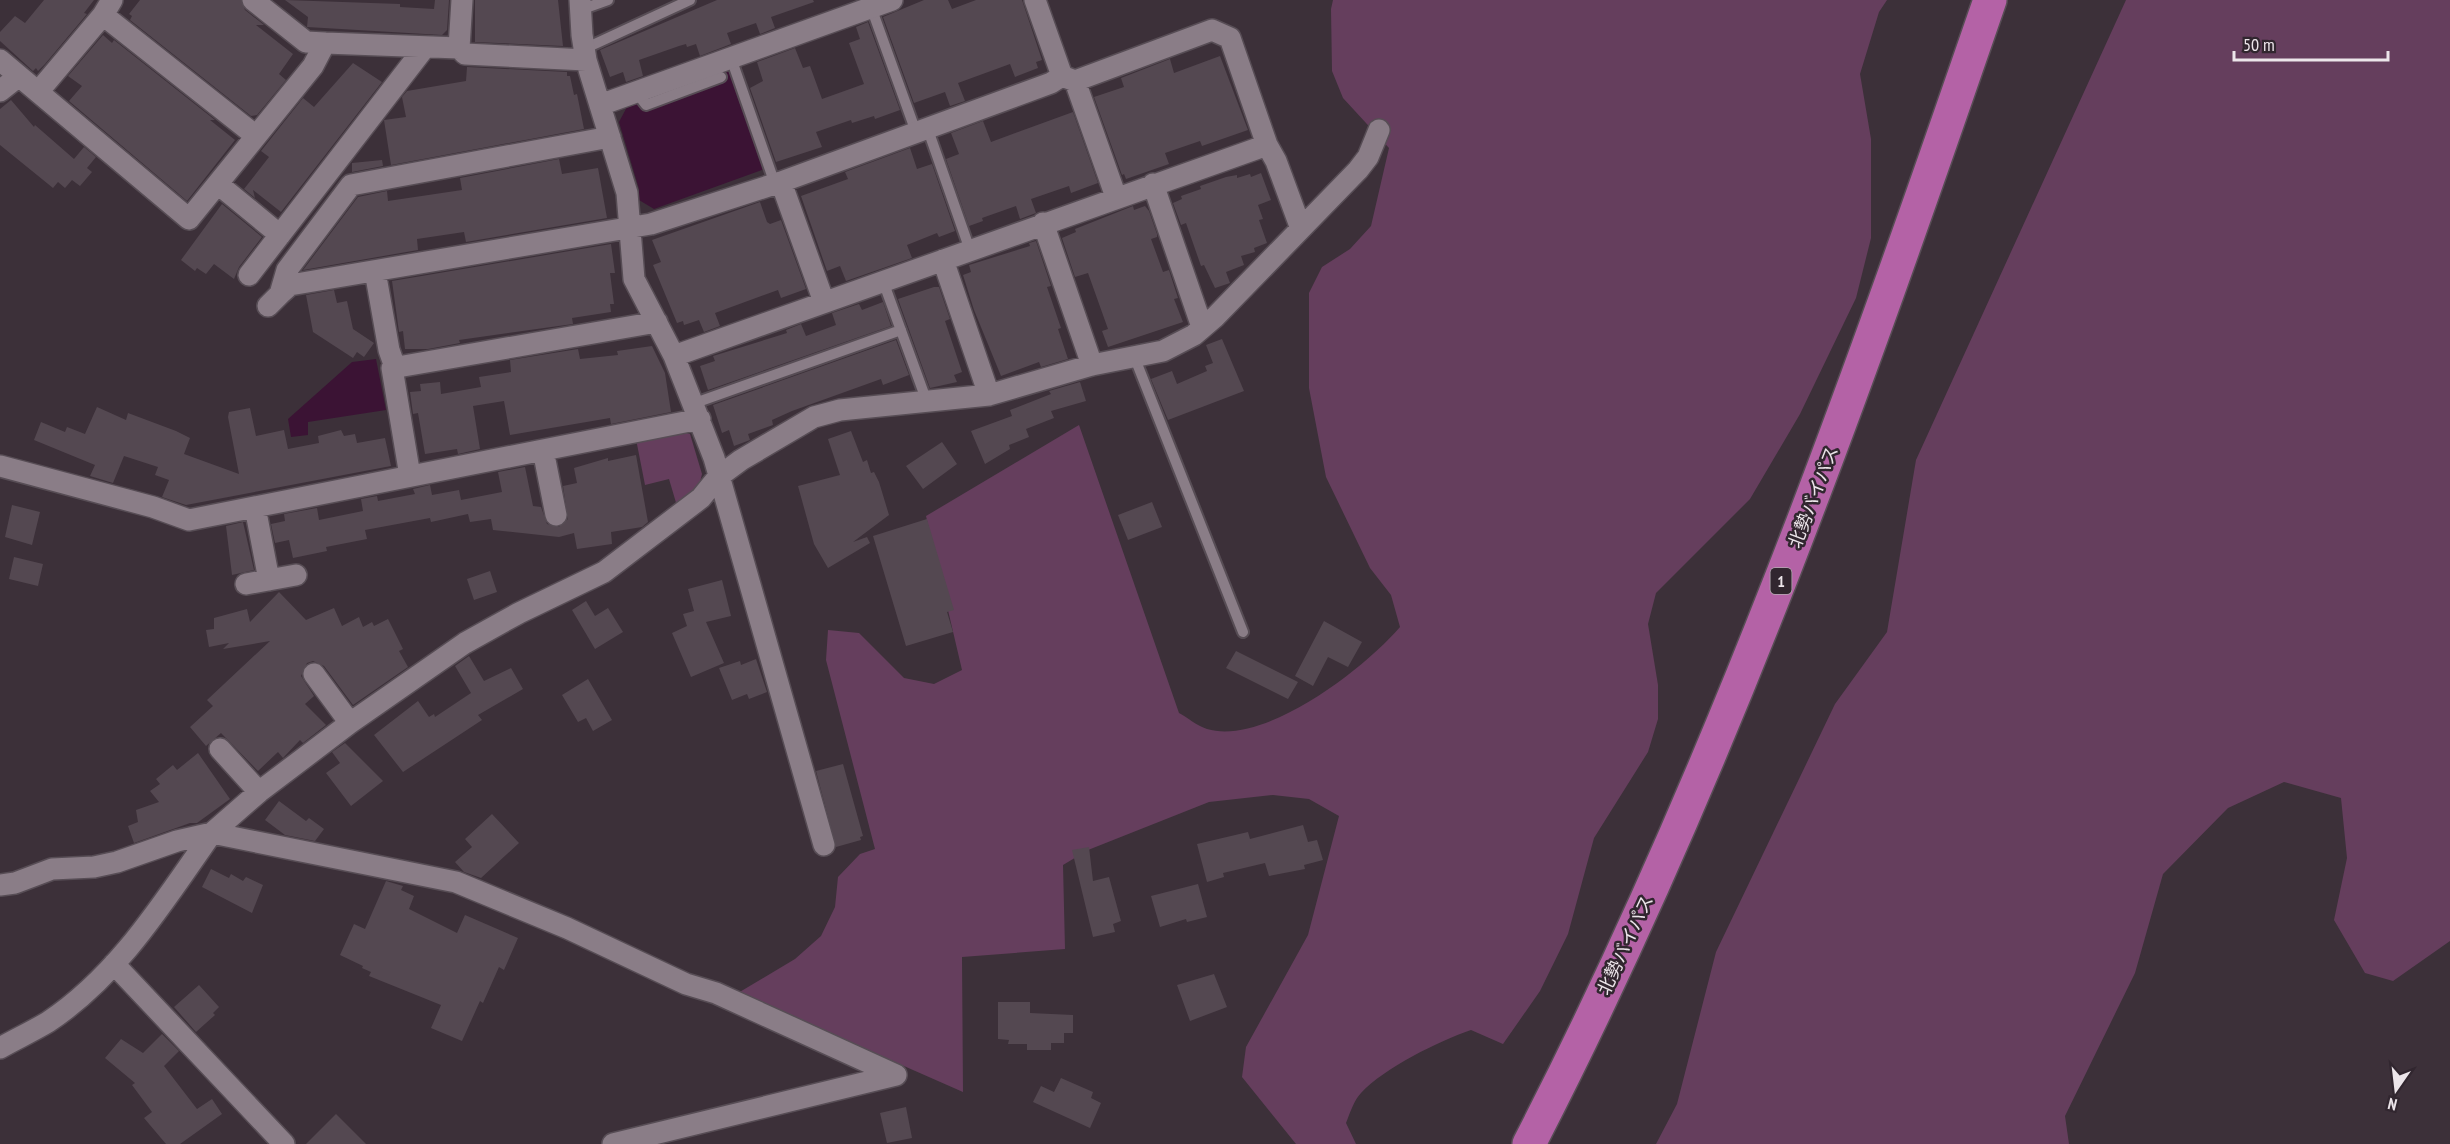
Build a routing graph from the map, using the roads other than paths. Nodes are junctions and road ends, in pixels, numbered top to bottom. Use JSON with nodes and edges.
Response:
{"nodes":[{"id":1,"x":253,"y":0,"type":"edge"},
{"id":2,"x":462,"y":0,"type":"edge"},
{"id":3,"x":608,"y":0,"type":"edge"},
{"id":4,"x":690,"y":0,"type":"edge"},
{"id":5,"x":891,"y":0,"type":"edge"},
{"id":6,"x":1035,"y":0,"type":"edge"},
{"id":7,"x":1990,"y":0,"type":"edge"},
{"id":8,"x":580,"y":5,"type":"edge"},
{"id":9,"x":871,"y":7,"type":"junction"},
{"id":10,"x":107,"y":8,"type":"edge"},
{"id":11,"x":325,"y":43,"type":"junction"},
{"id":12,"x":425,"y":47,"type":"junction"},
{"id":13,"x":459,"y":48,"type":"junction"},
{"id":14,"x":585,"y":54,"type":"junction"},
{"id":15,"x":731,"y":58,"type":"junction"},
{"id":16,"x":0,"y":60,"type":"edge"},
{"id":17,"x":19,"y":76,"type":"junction"},
{"id":18,"x":721,"y":77,"type":"dead end"},
{"id":19,"x":1069,"y":78,"type":"junction"},
{"id":20,"x":0,"y":91,"type":"edge"},
{"id":21,"x":38,"y":92,"type":"junction"},
{"id":22,"x":636,"y":92,"type":"junction"},
{"id":23,"x":600,"y":105,"type":"junction"},
{"id":24,"x":921,"y":129,"type":"junction"},
{"id":25,"x":1379,"y":130,"type":"dead end"},
{"id":26,"x":256,"y":136,"type":"junction"},
{"id":27,"x":610,"y":137,"type":"junction"},
{"id":28,"x":1267,"y":145,"type":"junction"},
{"id":29,"x":218,"y":183,"type":"junction"},
{"id":30,"x":778,"y":183,"type":"junction"},
{"id":31,"x":1153,"y":184,"type":"junction"},
{"id":32,"x":1116,"y":197,"type":"junction"},
{"id":33,"x":1043,"y":223,"type":"junction"},
{"id":34,"x":1300,"y":226,"type":"junction"},
{"id":35,"x":629,"y":228,"type":"junction"},
{"id":36,"x":280,"y":236,"type":"junction"},
{"id":37,"x":970,"y":250,"type":"junction"},
{"id":38,"x":943,"y":260,"type":"junction"},
{"id":39,"x":375,"y":271,"type":"junction"},
{"id":40,"x":249,"y":275,"type":"dead end"},
{"id":41,"x":884,"y":281,"type":"junction"},
{"id":42,"x":824,"y":302,"type":"junction"},
{"id":43,"x":657,"y":322,"type":"junction"},
{"id":44,"x":1202,"y":327,"type":"junction"},
{"id":45,"x":901,"y":330,"type":"junction"},
{"id":46,"x":674,"y":356,"type":"junction"},
{"id":47,"x":1134,"y":356,"type":"junction"},
{"id":48,"x":1092,"y":365,"type":"junction"},
{"id":49,"x":395,"y":367,"type":"junction"},
{"id":50,"x":989,"y":395,"type":"junction"},
{"id":51,"x":927,"y":402,"type":"junction"},
{"id":52,"x":697,"y":411,"type":"junction"},
{"id":53,"x":543,"y":450,"type":"junction"},
{"id":54,"x":0,"y":466,"type":"edge"},
{"id":55,"x":410,"y":476,"type":"junction"},
{"id":56,"x":718,"y":477,"type":"junction"},
{"id":57,"x":255,"y":507,"type":"junction"},
{"id":58,"x":556,"y":515,"type":"dead end"},
{"id":59,"x":296,"y":575,"type":"dead end"},
{"id":60,"x":269,"y":580,"type":"junction"},
{"id":61,"x":246,"y":584,"type":"dead end"},
{"id":62,"x":1243,"y":632,"type":"dead end"},
{"id":63,"x":314,"y":674,"type":"dead end"},
{"id":64,"x":350,"y":723,"type":"junction"},
{"id":65,"x":220,"y":749,"type":"dead end"},
{"id":66,"x":259,"y":792,"type":"junction"},
{"id":67,"x":212,"y":833,"type":"junction"},
{"id":68,"x":824,"y":845,"type":"dead end"},
{"id":69,"x":0,"y":885,"type":"edge"},
{"id":70,"x":114,"y":964,"type":"junction"},
{"id":71,"x":0,"y":1048,"type":"edge"},
{"id":72,"x":284,"y":1144,"type":"edge"},
{"id":73,"x":613,"y":1144,"type":"edge"},
{"id":74,"x":1529,"y":1144,"type":"edge"}],
"edges":[{"from":1,"to":11,"type":"street"},
{"from":2,"to":13,"type":"street"},
{"from":3,"to":8,"type":"lane"},
{"from":4,"to":14,"type":"lane"},
{"from":5,"to":9,"type":"street"},
{"from":6,"to":19,"type":"street"},
{"from":7,"to":74,"type":"highway","name":"北勢バイパス","number":"1"},
{"from":8,"to":14,"type":"street"},
{"from":9,"to":15,"type":"street"},
{"from":9,"to":24,"type":"lane"},
{"from":10,"to":21,"type":"street"},
{"from":10,"to":26,"type":"street"},
{"from":11,"to":12,"type":"street"},
{"from":11,"to":26,"type":"street"},
{"from":12,"to":13,"type":"street"},
{"from":12,"to":36,"type":"street"},
{"from":13,"to":14,"type":"street"},
{"from":14,"to":23,"type":"street"},
{"from":15,"to":22,"type":"street"},
{"from":15,"to":30,"type":"lane"},
{"from":16,"to":17,"type":"street"},
{"from":17,"to":20,"type":"street"},
{"from":17,"to":21,"type":"street"},
{"from":18,"to":22,"type":"lane"},
{"from":19,"to":24,"type":"street"},
{"from":19,"to":28,"type":"street"},
{"from":19,"to":32,"type":"street"},
{"from":21,"to":29,"type":"street"},
{"from":22,"to":23,"type":"street"},
{"from":23,"to":27,"type":"street"},
{"from":24,"to":30,"type":"street"},
{"from":24,"to":37,"type":"lane"},
{"from":25,"to":34,"type":"street"},
{"from":26,"to":29,"type":"street"},
{"from":27,"to":35,"type":"street"},
{"from":27,"to":39,"type":"street"},
{"from":28,"to":31,"type":"street"},
{"from":28,"to":34,"type":"street"},
{"from":29,"to":36,"type":"street"},
{"from":30,"to":35,"type":"street"},
{"from":30,"to":42,"type":"street"},
{"from":31,"to":32,"type":"street"},
{"from":31,"to":44,"type":"street"},
{"from":32,"to":33,"type":"street"},
{"from":33,"to":37,"type":"street"},
{"from":33,"to":48,"type":"street"},
{"from":34,"to":44,"type":"street"},
{"from":35,"to":39,"type":"street"},
{"from":35,"to":43,"type":"street"},
{"from":36,"to":40,"type":"street"},
{"from":37,"to":38,"type":"street"},
{"from":38,"to":41,"type":"street"},
{"from":38,"to":50,"type":"street"},
{"from":39,"to":49,"type":"street"},
{"from":41,"to":42,"type":"street"},
{"from":41,"to":45,"type":"lane"},
{"from":42,"to":46,"type":"street"},
{"from":43,"to":46,"type":"street"},
{"from":43,"to":49,"type":"street"},
{"from":44,"to":47,"type":"street"},
{"from":45,"to":51,"type":"lane"},
{"from":45,"to":52,"type":"lane"},
{"from":46,"to":52,"type":"street"},
{"from":47,"to":48,"type":"street"},
{"from":47,"to":62,"type":"lane"},
{"from":48,"to":50,"type":"street"},
{"from":49,"to":55,"type":"street"},
{"from":50,"to":51,"type":"street"},
{"from":51,"to":56,"type":"street"},
{"from":52,"to":53,"type":"street"},
{"from":52,"to":56,"type":"street"},
{"from":53,"to":55,"type":"street"},
{"from":53,"to":58,"type":"street"},
{"from":54,"to":57,"type":"street"},
{"from":55,"to":57,"type":"street"},
{"from":56,"to":64,"type":"street"},
{"from":56,"to":68,"type":"street"},
{"from":57,"to":60,"type":"street"},
{"from":59,"to":60,"type":"street"},
{"from":60,"to":61,"type":"street"},
{"from":63,"to":64,"type":"street"},
{"from":64,"to":66,"type":"street"},
{"from":65,"to":66,"type":"street"},
{"from":66,"to":67,"type":"street"},
{"from":67,"to":69,"type":"street"},
{"from":67,"to":70,"type":"street"},
{"from":67,"to":73,"type":"street"},
{"from":70,"to":71,"type":"street"},
{"from":70,"to":72,"type":"street"}]}
